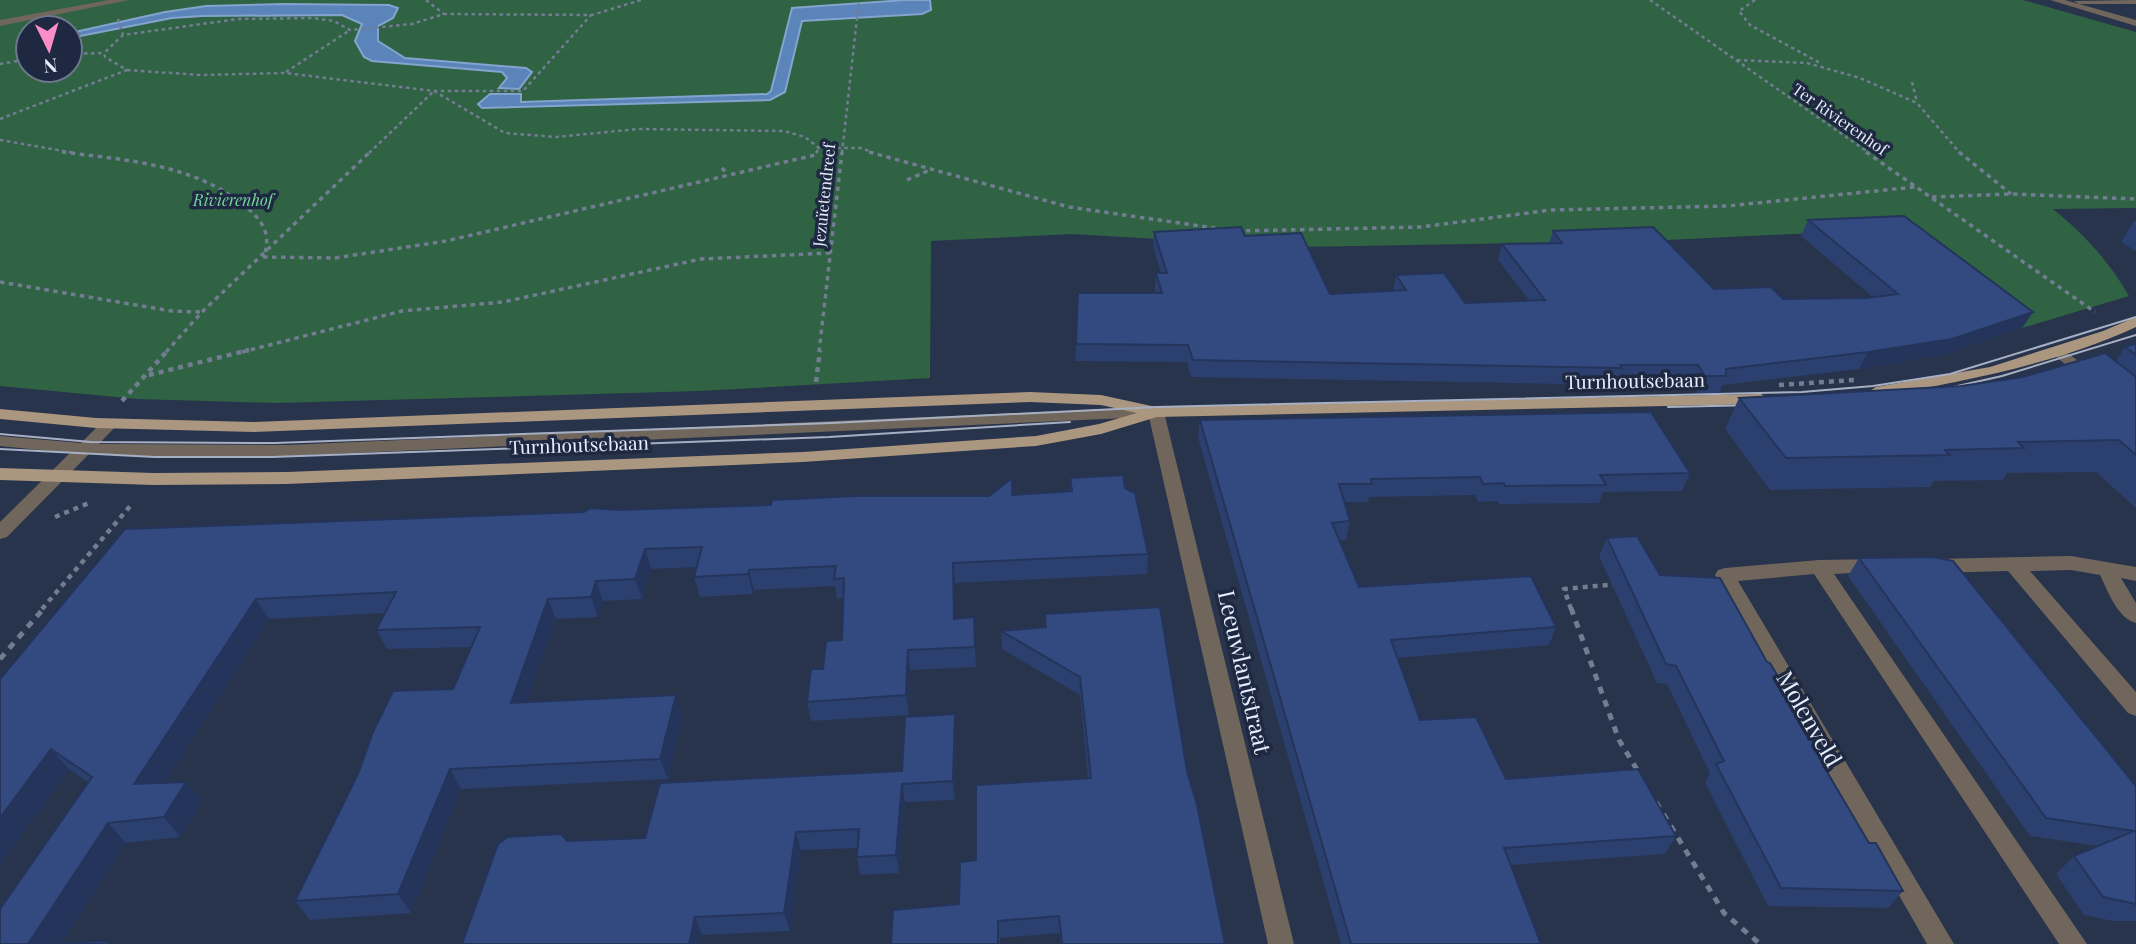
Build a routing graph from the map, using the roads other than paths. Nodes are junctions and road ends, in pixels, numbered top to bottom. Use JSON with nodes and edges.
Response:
{"nodes":[{"id":1,"x":124,"y":0,"type":"edge"},
{"id":2,"x":2057,"y":0,"type":"edge"},
{"id":3,"x":2120,"y":1,"type":"edge"},
{"id":4,"x":2136,"y":3,"type":"edge"},
{"id":5,"x":0,"y":23,"type":"edge"},
{"id":6,"x":2136,"y":23,"type":"edge"},
{"id":7,"x":2136,"y":321,"type":"edge"},
{"id":8,"x":2108,"y":334,"type":"junction"},
{"id":9,"x":2136,"y":334,"type":"edge"},
{"id":10,"x":2058,"y":351,"type":"junction"},
{"id":11,"x":2102,"y":386,"type":"edge"},
{"id":12,"x":1857,"y":394,"type":"edge"},
{"id":13,"x":1774,"y":399,"type":"edge"},
{"id":14,"x":1156,"y":412,"type":"junction"},
{"id":15,"x":0,"y":414,"type":"edge"},
{"id":16,"x":103,"y":424,"type":"junction"},
{"id":17,"x":0,"y":441,"type":"edge"},
{"id":18,"x":85,"y":448,"type":"junction"},
{"id":19,"x":0,"y":474,"type":"edge"},
{"id":20,"x":55,"y":477,"type":"junction"},
{"id":21,"x":0,"y":533,"type":"edge"},
{"id":22,"x":2014,"y":565,"type":"junction"},
{"id":23,"x":1819,"y":567,"type":"junction"},
{"id":24,"x":2106,"y":569,"type":"junction"},
{"id":25,"x":2136,"y":575,"type":"edge"},
{"id":26,"x":2136,"y":616,"type":"edge"},
{"id":27,"x":2136,"y":707,"type":"edge"},
{"id":28,"x":1281,"y":944,"type":"edge"},
{"id":29,"x":1941,"y":944,"type":"edge"},
{"id":30,"x":2074,"y":944,"type":"edge"}],
"edges":[{"from":1,"to":5,"type":"street"},
{"from":2,"to":3,"type":"street"},
{"from":2,"to":6,"type":"street"},
{"from":3,"to":4,"type":"street"},
{"from":7,"to":8,"type":"main road"},
{"from":8,"to":9,"type":"main road"},
{"from":8,"to":10,"type":"main road"},
{"from":10,"to":11,"type":"street"},
{"from":10,"to":12,"type":"main road"},
{"from":13,"to":14,"type":"main road","name":"Turnhoutsebaan"},
{"from":14,"to":16,"type":"main road","name":"Turnhoutsebaan"},
{"from":14,"to":18,"type":"street","name":"Turnhoutsebaan"},
{"from":14,"to":20,"type":"main road","name":"Turnhoutsebaan"},
{"from":14,"to":28,"type":"street","name":"Leeuwlantstraat"},
{"from":15,"to":16,"type":"main road","name":"Turnhoutsebaan"},
{"from":16,"to":18,"type":"street"},
{"from":17,"to":18,"type":"street","name":"Turnhoutsebaan"},
{"from":18,"to":20,"type":"street"},
{"from":19,"to":20,"type":"main road","name":"Turnhoutsebaan"},
{"from":20,"to":21,"type":"street"},
{"from":22,"to":23,"type":"street","name":"Molenveld"},
{"from":22,"to":24,"type":"street","name":"Molenveld"},
{"from":22,"to":27,"type":"street"},
{"from":23,"to":29,"type":"street","name":"Molenveld"},
{"from":23,"to":30,"type":"street"},
{"from":24,"to":25,"type":"street","name":"Molenveld"},
{"from":24,"to":26,"type":"street"}]}
